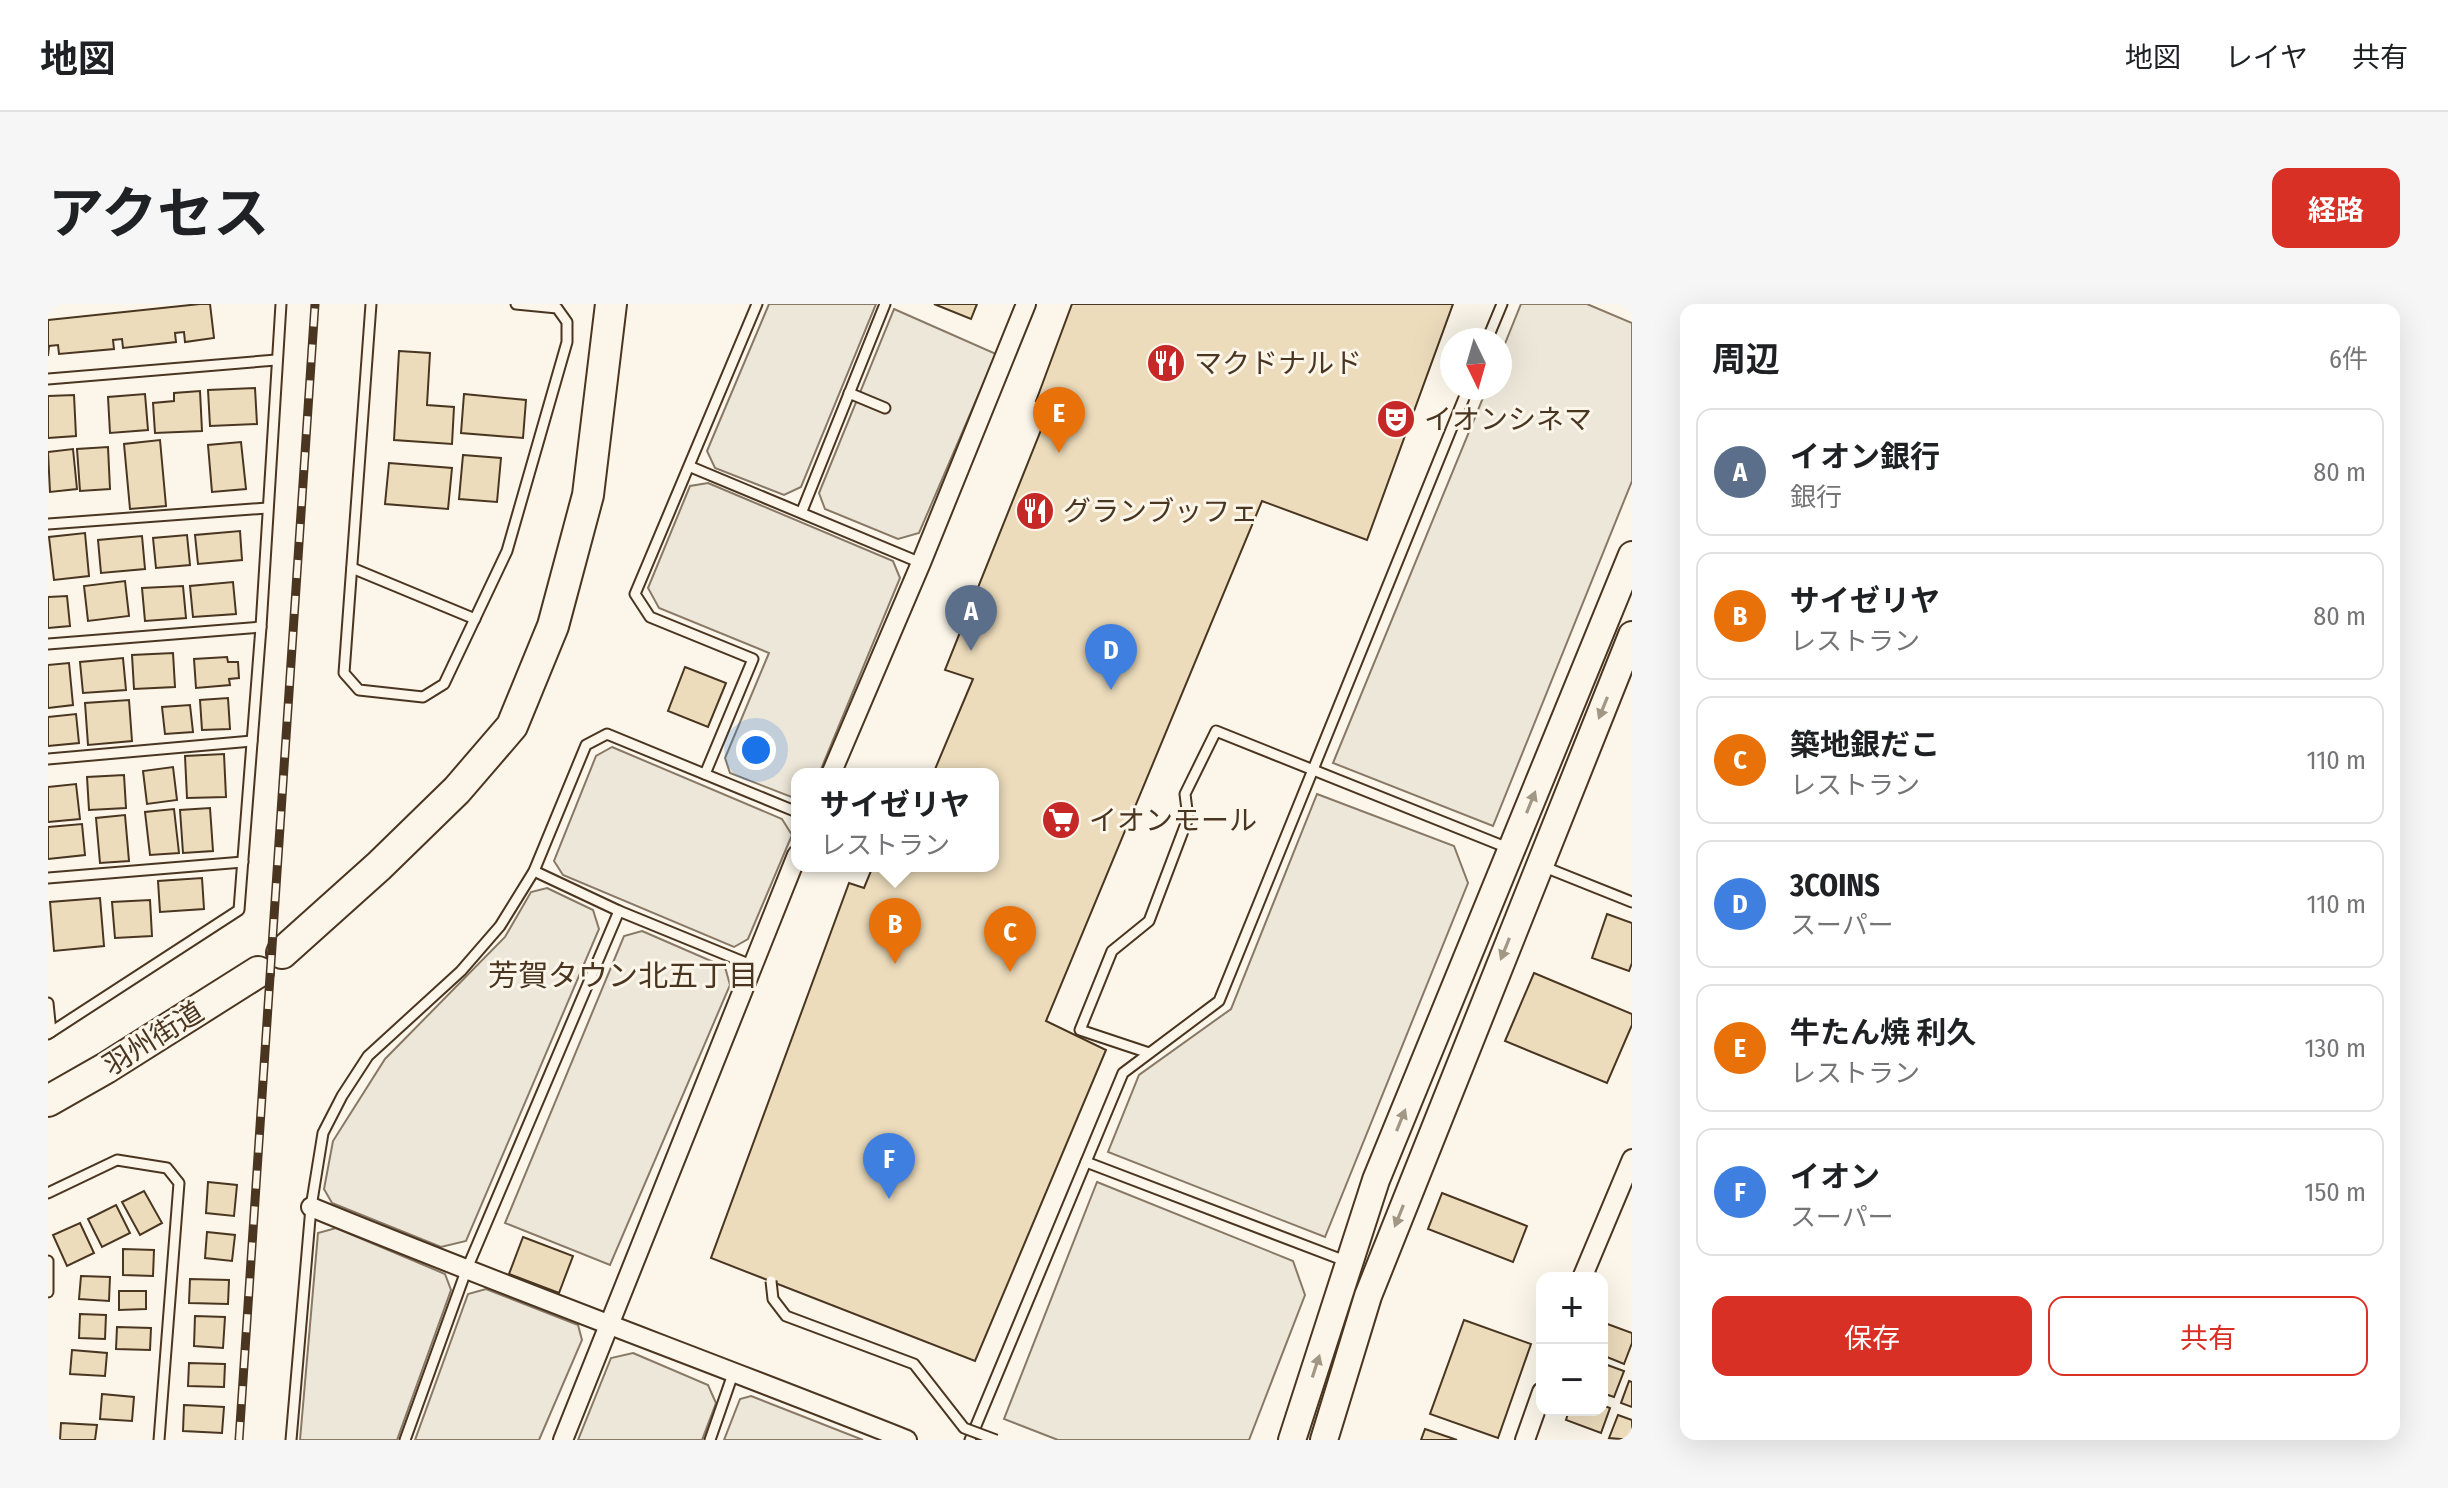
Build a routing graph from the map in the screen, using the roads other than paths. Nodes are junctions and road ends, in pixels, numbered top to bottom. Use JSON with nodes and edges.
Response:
{"nodes":[{"id":1,"x":281,"y":304,"type":"edge"},
{"id":2,"x":371,"y":304,"type":"edge"},
{"id":3,"x":516,"y":304,"type":"edge"},
{"id":4,"x":611,"y":304,"type":"edge"},
{"id":5,"x":757,"y":304,"type":"edge"},
{"id":6,"x":885,"y":304,"type":"edge"},
{"id":7,"x":1026,"y":304,"type":"edge"},
{"id":8,"x":1502,"y":304,"type":"edge"},
{"id":9,"x":1492,"y":328,"type":"edge"},
{"id":10,"x":276,"y":360,"type":"junction"},
{"id":11,"x":48,"y":379,"type":"edge"},
{"id":12,"x":849,"y":393,"type":"junction"},
{"id":13,"x":1463,"y":400,"type":"edge"},
{"id":14,"x":885,"y":408,"type":"dead end"},
{"id":15,"x":691,"y":467,"type":"junction"},
{"id":16,"x":267,"y":508,"type":"junction"},
{"id":17,"x":802,"y":511,"type":"junction"},
{"id":18,"x":48,"y":524,"type":"edge"},
{"id":19,"x":1632,"y":555,"type":"edge"},
{"id":20,"x":921,"y":563,"type":"junction"},
{"id":21,"x":352,"y":568,"type":"junction"},
{"id":22,"x":475,"y":619,"type":"junction"},
{"id":23,"x":261,"y":627,"type":"junction"},
{"id":24,"x":1632,"y":635,"type":"edge"},
{"id":25,"x":48,"y":644,"type":"edge"},
{"id":26,"x":252,"y":741,"type":"junction"},
{"id":27,"x":48,"y":759,"type":"edge"},
{"id":28,"x":834,"y":768,"type":"edge"},
{"id":29,"x":1313,"y":771,"type":"junction"},
{"id":30,"x":705,"y":774,"type":"junction"},
{"id":31,"x":791,"y":810,"type":"edge"},
{"id":32,"x":1511,"y":849,"type":"junction"},
{"id":33,"x":243,"y":862,"type":"junction"},
{"id":34,"x":1539,"y":865,"type":"junction"},
{"id":35,"x":791,"y":869,"type":"edge"},
{"id":36,"x":534,"y":871,"type":"junction"},
{"id":37,"x":48,"y":878,"type":"edge"},
{"id":38,"x":1632,"y":902,"type":"edge"},
{"id":39,"x":619,"y":911,"type":"junction"},
{"id":40,"x":292,"y":943,"type":"dead end"},
{"id":41,"x":751,"y":965,"type":"junction"},
{"id":42,"x":258,"y":972,"type":"dead end"},
{"id":43,"x":48,"y":1003,"type":"edge"},
{"id":44,"x":49,"y":1033,"type":"edge"},
{"id":45,"x":1149,"y":1053,"type":"junction"},
{"id":46,"x":48,"y":1101,"type":"edge"},
{"id":47,"x":1632,"y":1159,"type":"edge"},
{"id":48,"x":1086,"y":1162,"type":"junction"},
{"id":49,"x":48,"y":1193,"type":"edge"},
{"id":50,"x":311,"y":1207,"type":"junction"},
{"id":51,"x":48,"y":1261,"type":"edge"},
{"id":52,"x":1349,"y":1263,"type":"junction"},
{"id":53,"x":466,"y":1271,"type":"junction"},
{"id":54,"x":1585,"y":1272,"type":"edge"},
{"id":55,"x":771,"y":1281,"type":"dead end"},
{"id":56,"x":48,"y":1292,"type":"edge"},
{"id":57,"x":610,"y":1325,"type":"junction"},
{"id":58,"x":734,"y":1371,"type":"junction"},
{"id":59,"x":1536,"y":1409,"type":"edge"},
{"id":60,"x":159,"y":1440,"type":"edge"},
{"id":61,"x":291,"y":1440,"type":"edge"},
{"id":62,"x":405,"y":1440,"type":"edge"},
{"id":63,"x":563,"y":1440,"type":"edge"},
{"id":64,"x":710,"y":1440,"type":"edge"},
{"id":65,"x":907,"y":1440,"type":"edge"},
{"id":66,"x":970,"y":1440,"type":"edge"},
{"id":67,"x":996,"y":1440,"type":"edge"},
{"id":68,"x":1292,"y":1440,"type":"edge"},
{"id":69,"x":1324,"y":1440,"type":"edge"},
{"id":70,"x":1525,"y":1440,"type":"edge"}],
"edges":[{"from":1,"to":10,"type":"lane"},
{"from":2,"to":21,"type":"lane"},
{"from":3,"to":22,"type":"lane"},
{"from":4,"to":40,"type":"main road"},
{"from":5,"to":15,"type":"lane"},
{"from":6,"to":12,"type":"lane"},
{"from":7,"to":20,"type":"street"},
{"from":8,"to":9,"type":"lane"},
{"from":10,"to":11,"type":"lane"},
{"from":10,"to":16,"type":"lane"},
{"from":12,"to":14,"type":"lane"},
{"from":12,"to":17,"type":"lane"},
{"from":13,"to":29,"type":"lane"},
{"from":15,"to":17,"type":"lane"},
{"from":15,"to":30,"type":"lane"},
{"from":16,"to":18,"type":"lane"},
{"from":16,"to":23,"type":"lane"},
{"from":17,"to":20,"type":"lane"},
{"from":32,"to":19,"type":"street","one_way":true},
{"from":20,"to":28,"type":"street"},
{"from":21,"to":22,"type":"lane"},
{"from":21,"to":22,"type":"lane"},
{"from":23,"to":25,"type":"lane"},
{"from":23,"to":26,"type":"lane"},
{"from":24,"to":34,"type":"street","one_way":true},
{"from":26,"to":27,"type":"lane"},
{"from":26,"to":33,"type":"lane"},
{"from":29,"to":32,"type":"lane"},
{"from":29,"to":45,"type":"lane"},
{"from":29,"to":45,"type":"lane"},
{"from":30,"to":31,"type":"lane"},
{"from":30,"to":36,"type":"lane"},
{"from":52,"to":32,"type":"street","one_way":true},
{"from":33,"to":37,"type":"lane"},
{"from":33,"to":44,"type":"lane"},
{"from":34,"to":38,"type":"lane"},
{"from":34,"to":69,"type":"street","one_way":true},
{"from":35,"to":41,"type":"street"},
{"from":36,"to":39,"type":"lane"},
{"from":36,"to":50,"type":"lane"},
{"from":39,"to":41,"type":"lane"},
{"from":39,"to":53,"type":"lane"},
{"from":41,"to":57,"type":"street"},
{"from":42,"to":46,"type":"main road","name":"羽州街道"},
{"from":43,"to":44,"type":"lane"},
{"from":45,"to":48,"type":"lane"},
{"from":47,"to":54,"type":"street"},
{"from":48,"to":52,"type":"lane"},
{"from":48,"to":66,"type":"lane"},
{"from":49,"to":60,"type":"lane"},
{"from":50,"to":53,"type":"street"},
{"from":50,"to":61,"type":"lane"},
{"from":51,"to":56,"type":"lane"},
{"from":68,"to":52,"type":"street","one_way":true},
{"from":53,"to":57,"type":"street"},
{"from":53,"to":62,"type":"lane"},
{"from":55,"to":67,"type":"lane","bridge":true},
{"from":57,"to":58,"type":"street"},
{"from":57,"to":63,"type":"street"},
{"from":58,"to":64,"type":"lane"},
{"from":58,"to":65,"type":"street"},
{"from":59,"to":70,"type":"street"}]}
